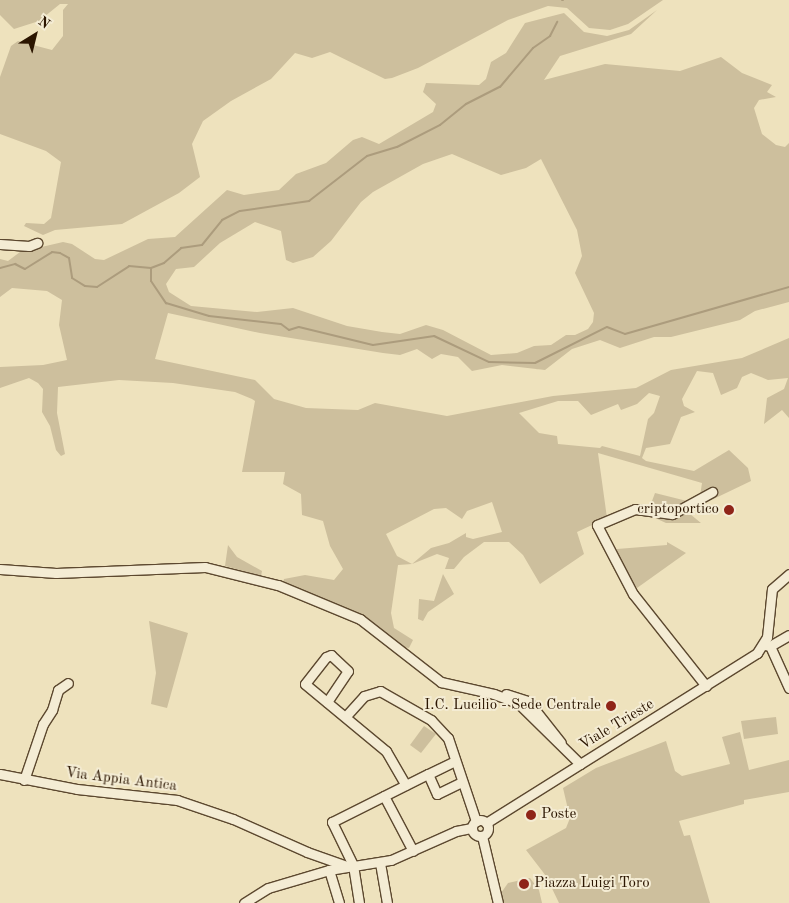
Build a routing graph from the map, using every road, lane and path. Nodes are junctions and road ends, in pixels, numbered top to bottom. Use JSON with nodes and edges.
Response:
{"nodes":[{"id":1,"x":38,"y":243,"type":"dead end"},
{"id":2,"x":0,"y":244,"type":"edge"},
{"id":3,"x":712,"y":492,"type":"dead end"},
{"id":4,"x":0,"y":568,"type":"edge"},
{"id":5,"x":789,"y":574,"type":"edge"},
{"id":6,"x":789,"y":635,"type":"edge"},
{"id":7,"x":765,"y":647,"type":"junction"},
{"id":8,"x":68,"y":683,"type":"dead end"},
{"id":9,"x":706,"y":686,"type":"junction"},
{"id":10,"x":789,"y":688,"type":"edge"},
{"id":11,"x":327,"y":702,"type":"junction"},
{"id":12,"x":346,"y":716,"type":"junction"},
{"id":13,"x":455,"y":761,"type":"junction"},
{"id":14,"x":580,"y":764,"type":"junction"},
{"id":15,"x":0,"y":774,"type":"edge"},
{"id":16,"x":428,"y":774,"type":"junction"},
{"id":17,"x":24,"y":780,"type":"junction"},
{"id":18,"x":462,"y":782,"type":"junction"},
{"id":19,"x":406,"y":785,"type":"junction"},
{"id":20,"x":384,"y":796,"type":"junction"},
{"id":21,"x":486,"y":823,"type":"junction"},
{"id":22,"x":474,"y":825,"type":"junction"},
{"id":23,"x":482,"y":836,"type":"junction"},
{"id":24,"x":412,"y":851,"type":"junction"},
{"id":25,"x":380,"y":863,"type":"junction"},
{"id":26,"x":350,"y":866,"type":"junction"},
{"id":27,"x":329,"y":870,"type":"junction"},
{"id":28,"x":244,"y":903,"type":"edge"},
{"id":29,"x":339,"y":903,"type":"edge"},
{"id":30,"x":360,"y":903,"type":"edge"},
{"id":31,"x":387,"y":903,"type":"edge"},
{"id":32,"x":498,"y":903,"type":"edge"}],
"edges":[{"from":1,"to":2,"type":"street"},
{"from":3,"to":9,"type":"street"},
{"from":4,"to":14,"type":"street"},
{"from":5,"to":7,"type":"street"},
{"from":6,"to":7,"type":"street","name":"Viale Trieste"},
{"from":7,"to":9,"type":"street","name":"Viale Trieste"},
{"from":7,"to":10,"type":"street"},
{"from":8,"to":17,"type":"street"},
{"from":9,"to":14,"type":"street","name":"Viale Trieste"},
{"from":11,"to":11,"type":"street"},
{"from":11,"to":12,"type":"street"},
{"from":12,"to":13,"type":"street"},
{"from":12,"to":19,"type":"street"},
{"from":13,"to":16,"type":"street"},
{"from":13,"to":18,"type":"street"},
{"from":14,"to":21,"type":"street","name":"Viale Trieste"},
{"from":15,"to":17,"type":"street","name":"Via Appia Antica"},
{"from":16,"to":18,"type":"street"},
{"from":16,"to":19,"type":"street"},
{"from":17,"to":26,"type":"street","name":"Via Appia Antica"},
{"from":18,"to":22,"type":"street"},
{"from":19,"to":20,"type":"street"},
{"from":20,"to":24,"type":"street"},
{"from":20,"to":26,"type":"street"},
{"from":21,"to":22,"type":"street"},
{"from":21,"to":23,"type":"street"},
{"from":22,"to":23,"type":"street"},
{"from":22,"to":24,"type":"street","name":"Via Appia Antica"},
{"from":23,"to":32,"type":"street"},
{"from":24,"to":25,"type":"street","name":"Via Appia Antica"},
{"from":25,"to":26,"type":"street","name":"Via Appia Antica"},
{"from":25,"to":31,"type":"street"},
{"from":26,"to":27,"type":"street"},
{"from":26,"to":30,"type":"street"},
{"from":27,"to":28,"type":"street"},
{"from":27,"to":29,"type":"street"}]}
